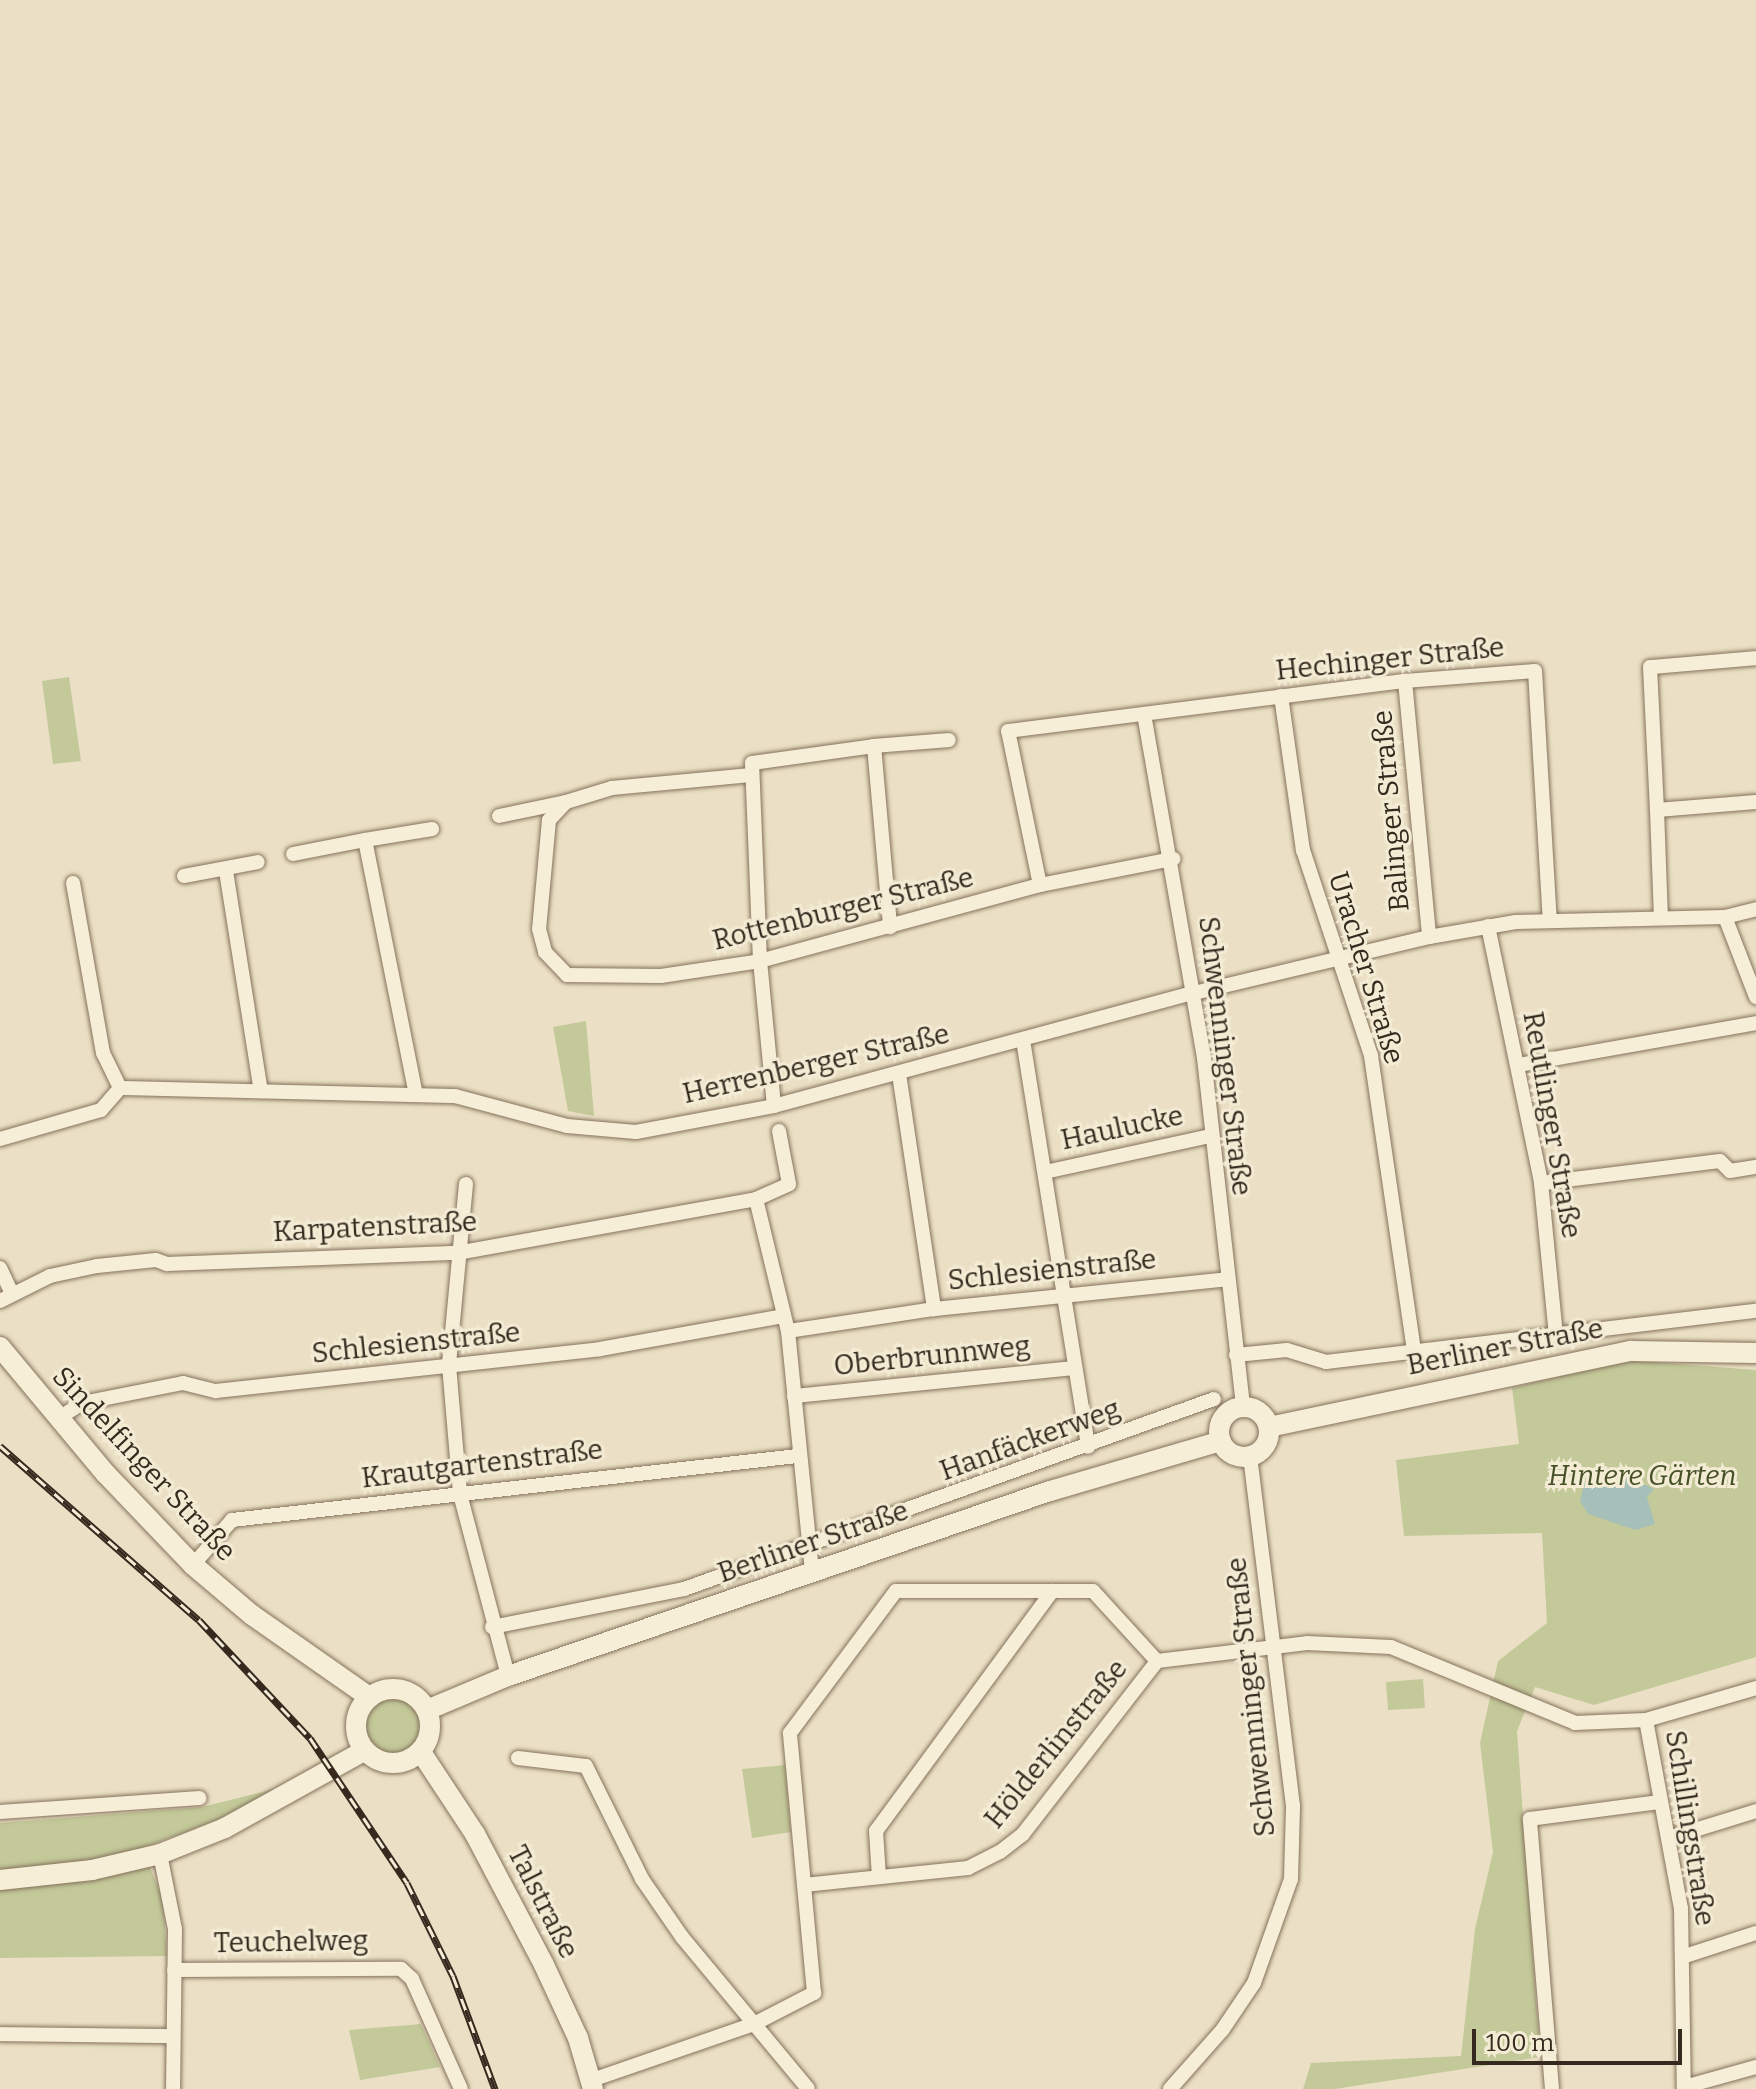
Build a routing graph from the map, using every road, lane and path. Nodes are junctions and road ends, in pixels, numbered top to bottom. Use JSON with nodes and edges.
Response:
{"nodes":[{"id":1,"x":1756,"y":658,"type":"edge"},
{"id":2,"x":1405,"y":681,"type":"junction"},
{"id":3,"x":1281,"y":696,"type":"junction"},
{"id":4,"x":1144,"y":714,"type":"junction"},
{"id":5,"x":949,"y":740,"type":"dead end"},
{"id":6,"x":874,"y":746,"type":"junction"},
{"id":7,"x":751,"y":769,"type":"junction"},
{"id":8,"x":566,"y":802,"type":"junction"},
{"id":9,"x":1756,"y":802,"type":"edge"},
{"id":10,"x":1657,"y":810,"type":"junction"},
{"id":11,"x":499,"y":816,"type":"dead end"},
{"id":12,"x":432,"y":829,"type":"dead end"},
{"id":13,"x":365,"y":840,"type":"junction"},
{"id":14,"x":293,"y":854,"type":"dead end"},
{"id":15,"x":1173,"y":859,"type":"junction"},
{"id":16,"x":258,"y":862,"type":"dead end"},
{"id":17,"x":226,"y":871,"type":"junction"},
{"id":18,"x":184,"y":876,"type":"dead end"},
{"id":19,"x":73,"y":883,"type":"dead end"},
{"id":20,"x":1040,"y":885,"type":"junction"},
{"id":21,"x":1756,"y":909,"type":"edge"},
{"id":22,"x":1661,"y":917,"type":"junction"},
{"id":23,"x":1725,"y":917,"type":"junction"},
{"id":24,"x":1550,"y":921,"type":"junction"},
{"id":25,"x":1488,"y":926,"type":"junction"},
{"id":26,"x":890,"y":927,"type":"junction"},
{"id":27,"x":1429,"y":937,"type":"junction"},
{"id":28,"x":1337,"y":959,"type":"junction"},
{"id":29,"x":760,"y":961,"type":"junction"},
{"id":30,"x":1194,"y":993,"type":"junction"},
{"id":31,"x":1756,"y":997,"type":"edge"},
{"id":32,"x":1756,"y":1023,"type":"edge"},
{"id":33,"x":1023,"y":1040,"type":"junction"},
{"id":34,"x":1519,"y":1065,"type":"junction"},
{"id":35,"x":899,"y":1074,"type":"junction"},
{"id":36,"x":120,"y":1088,"type":"junction"},
{"id":37,"x":261,"y":1091,"type":"junction"},
{"id":38,"x":416,"y":1095,"type":"junction"},
{"id":39,"x":774,"y":1106,"type":"junction"},
{"id":40,"x":779,"y":1131,"type":"dead end"},
{"id":41,"x":1210,"y":1136,"type":"junction"},
{"id":42,"x":0,"y":1139,"type":"edge"},
{"id":43,"x":1756,"y":1167,"type":"edge"},
{"id":44,"x":1045,"y":1172,"type":"junction"},
{"id":45,"x":1541,"y":1183,"type":"junction"},
{"id":46,"x":466,"y":1184,"type":"dead end"},
{"id":47,"x":756,"y":1199,"type":"junction"},
{"id":48,"x":457,"y":1253,"type":"junction"},
{"id":49,"x":0,"y":1268,"type":"edge"},
{"id":50,"x":1227,"y":1279,"type":"junction"},
{"id":51,"x":1063,"y":1294,"type":"junction"},
{"id":52,"x":6,"y":1296,"type":"edge"},
{"id":53,"x":934,"y":1309,"type":"junction"},
{"id":54,"x":1756,"y":1311,"type":"edge"},
{"id":55,"x":783,"y":1316,"type":"junction"},
{"id":56,"x":788,"y":1331,"type":"junction"},
{"id":57,"x":1556,"y":1335,"type":"junction"},
{"id":58,"x":0,"y":1347,"type":"edge"},
{"id":59,"x":1414,"y":1351,"type":"junction"},
{"id":60,"x":1756,"y":1353,"type":"edge"},
{"id":61,"x":1236,"y":1355,"type":"junction"},
{"id":62,"x":449,"y":1365,"type":"junction"},
{"id":63,"x":1075,"y":1368,"type":"junction"},
{"id":64,"x":794,"y":1396,"type":"junction"},
{"id":65,"x":1214,"y":1399,"type":"dead end"},
{"id":66,"x":1243,"y":1407,"type":"junction"},
{"id":67,"x":59,"y":1418,"type":"junction"},
{"id":68,"x":1269,"y":1427,"type":"junction"},
{"id":69,"x":1221,"y":1441,"type":"junction"},
{"id":70,"x":1088,"y":1447,"type":"junction"},
{"id":71,"x":797,"y":1456,"type":"junction"},
{"id":72,"x":1250,"y":1456,"type":"junction"},
{"id":73,"x":460,"y":1494,"type":"junction"},
{"id":74,"x":807,"y":1547,"type":"junction"},
{"id":75,"x":193,"y":1565,"type":"junction"},
{"id":76,"x":812,"y":1572,"type":"junction"},
{"id":77,"x":1052,"y":1591,"type":"junction"},
{"id":78,"x":492,"y":1627,"type":"junction"},
{"id":79,"x":1273,"y":1647,"type":"junction"},
{"id":80,"x":1157,"y":1661,"type":"junction"},
{"id":81,"x":508,"y":1676,"type":"junction"},
{"id":82,"x":1756,"y":1688,"type":"edge"},
{"id":83,"x":369,"y":1697,"type":"junction"},
{"id":84,"x":427,"y":1710,"type":"junction"},
{"id":85,"x":1646,"y":1720,"type":"junction"},
{"id":86,"x":364,"y":1751,"type":"junction"},
{"id":87,"x":421,"y":1752,"type":"junction"},
{"id":88,"x":518,"y":1758,"type":"dead end"},
{"id":89,"x":200,"y":1798,"type":"dead end"},
{"id":90,"x":1660,"y":1802,"type":"junction"},
{"id":91,"x":1756,"y":1811,"type":"edge"},
{"id":92,"x":0,"y":1812,"type":"edge"},
{"id":93,"x":1669,"y":1838,"type":"junction"},
{"id":94,"x":160,"y":1854,"type":"junction"},
{"id":95,"x":879,"y":1877,"type":"junction"},
{"id":96,"x":0,"y":1880,"type":"edge"},
{"id":97,"x":804,"y":1885,"type":"junction"},
{"id":98,"x":1756,"y":1933,"type":"edge"},
{"id":99,"x":1682,"y":1957,"type":"junction"},
{"id":100,"x":174,"y":1970,"type":"junction"},
{"id":101,"x":754,"y":2024,"type":"junction"},
{"id":102,"x":0,"y":2034,"type":"edge"},
{"id":103,"x":173,"y":2036,"type":"junction"},
{"id":104,"x":1756,"y":2067,"type":"edge"},
{"id":105,"x":592,"y":2085,"type":"edge"},
{"id":106,"x":1684,"y":2088,"type":"edge"},
{"id":107,"x":173,"y":2089,"type":"edge"},
{"id":108,"x":461,"y":2089,"type":"edge"},
{"id":109,"x":808,"y":2089,"type":"edge"},
{"id":110,"x":1170,"y":2089,"type":"edge"},
{"id":111,"x":1552,"y":2089,"type":"edge"}],
"edges":[{"from":1,"to":10,"type":"street"},
{"from":2,"to":3,"type":"street","name":"Hechinger Straße"},
{"from":2,"to":24,"type":"street","name":"Hechinger Straße"},
{"from":2,"to":27,"type":"street","name":"Balinger Straße"},
{"from":3,"to":4,"type":"street","name":"Hechinger Straße"},
{"from":3,"to":28,"type":"street","name":"Uracher Straße"},
{"from":4,"to":15,"type":"street","name":"Schwenninger Straße"},
{"from":4,"to":20,"type":"street","name":"Hechinger Straße"},
{"from":5,"to":6,"type":"street"},
{"from":6,"to":7,"type":"street"},
{"from":6,"to":26,"type":"street"},
{"from":7,"to":8,"type":"street"},
{"from":7,"to":29,"type":"street"},
{"from":8,"to":11,"type":"street"},
{"from":8,"to":29,"type":"street","name":"Rottenburger Straße"},
{"from":9,"to":10,"type":"street"},
{"from":10,"to":22,"type":"street"},
{"from":12,"to":13,"type":"street"},
{"from":13,"to":14,"type":"street"},
{"from":13,"to":38,"type":"street"},
{"from":15,"to":20,"type":"street","name":"Rottenburger Straße"},
{"from":15,"to":30,"type":"street","name":"Schwenninger Straße"},
{"from":16,"to":17,"type":"street"},
{"from":17,"to":18,"type":"street"},
{"from":17,"to":37,"type":"street"},
{"from":19,"to":36,"type":"street"},
{"from":20,"to":26,"type":"street","name":"Rottenburger Straße"},
{"from":21,"to":23,"type":"street","name":"Herrenberger Straße"},
{"from":22,"to":23,"type":"street","name":"Herrenberger Straße"},
{"from":22,"to":24,"type":"street","name":"Herrenberger Straße"},
{"from":23,"to":31,"type":"street"},
{"from":24,"to":25,"type":"street","name":"Herrenberger Straße"},
{"from":25,"to":27,"type":"street","name":"Herrenberger Straße"},
{"from":25,"to":34,"type":"street","name":"Reutlinger Straße"},
{"from":26,"to":29,"type":"street","name":"Rottenburger Straße"},
{"from":27,"to":28,"type":"street","name":"Herrenberger Straße"},
{"from":28,"to":30,"type":"street","name":"Herrenberger Straße"},
{"from":28,"to":59,"type":"street","name":"Uracher Straße"},
{"from":29,"to":39,"type":"street"},
{"from":30,"to":33,"type":"street","name":"Herrenberger Straße"},
{"from":30,"to":41,"type":"street","name":"Schwenninger Straße"},
{"from":32,"to":34,"type":"street"},
{"from":33,"to":35,"type":"street","name":"Herrenberger Straße"},
{"from":33,"to":44,"type":"street","name":"Haulucke"},
{"from":34,"to":45,"type":"street","name":"Reutlinger Straße"},
{"from":35,"to":39,"type":"street","name":"Herrenberger Straße"},
{"from":35,"to":53,"type":"street"},
{"from":36,"to":37,"type":"street","name":"Herrenberger Straße"},
{"from":36,"to":42,"type":"street"},
{"from":37,"to":38,"type":"street","name":"Herrenberger Straße"},
{"from":38,"to":39,"type":"street","name":"Herrenberger Straße"},
{"from":40,"to":47,"type":"street"},
{"from":41,"to":44,"type":"street","name":"Haulucke"},
{"from":41,"to":50,"type":"street","name":"Schwenninger Straße"},
{"from":43,"to":45,"type":"street"},
{"from":44,"to":51,"type":"street","name":"Haulucke"},
{"from":45,"to":57,"type":"street","name":"Reutlinger Straße"},
{"from":46,"to":48,"type":"street"},
{"from":47,"to":48,"type":"street","name":"Karpatenstraße"},
{"from":47,"to":55,"type":"street"},
{"from":48,"to":52,"type":"street","name":"Karpatenstraße"},
{"from":48,"to":62,"type":"street"},
{"from":49,"to":52,"type":"street"},
{"from":50,"to":51,"type":"street","name":"Schlesienstraße"},
{"from":50,"to":61,"type":"street","name":"Schwenninger Straße"},
{"from":51,"to":53,"type":"street","name":"Schlesienstraße"},
{"from":51,"to":63,"type":"street","name":"Haulucke"},
{"from":53,"to":56,"type":"street","name":"Schlesienstraße"},
{"from":54,"to":57,"type":"street"},
{"from":55,"to":56,"type":"street"},
{"from":55,"to":62,"type":"street","name":"Schlesienstraße"},
{"from":56,"to":64,"type":"street"},
{"from":57,"to":59,"type":"street"},
{"from":58,"to":67,"type":"main road","name":"Sindelfinger Straße"},
{"from":59,"to":61,"type":"street"},
{"from":60,"to":68,"type":"main road","name":"Berliner Straße"},
{"from":61,"to":66,"type":"street","name":"Schwenninger Straße"},
{"from":62,"to":67,"type":"street","name":"Schlesienstraße"},
{"from":62,"to":73,"type":"street"},
{"from":63,"to":64,"type":"street","name":"Oberbrunnweg"},
{"from":63,"to":70,"type":"street","name":"Haulucke"},
{"from":64,"to":71,"type":"street"},
{"from":65,"to":70,"type":"street","name":"Hanfäckerweg"},
{"from":66,"to":68,"type":"main road"},
{"from":66,"to":69,"type":"main road"},
{"from":67,"to":75,"type":"main road","name":"Sindelfinger Straße"},
{"from":68,"to":72,"type":"main road"},
{"from":69,"to":72,"type":"main road"},
{"from":69,"to":76,"type":"main road","name":"Berliner Straße"},
{"from":70,"to":74,"type":"street","name":"Hanfäckerweg"},
{"from":71,"to":73,"type":"street","name":"Krautgartenstraße"},
{"from":71,"to":74,"type":"street"},
{"from":72,"to":79,"type":"street","name":"Schwenninger Straße"},
{"from":73,"to":75,"type":"street","name":"Krautgartenstraße"},
{"from":73,"to":78,"type":"street"},
{"from":74,"to":76,"type":"street"},
{"from":74,"to":78,"type":"street","name":"Hanfäckerweg"},
{"from":75,"to":83,"type":"main road","name":"Sindelfinger Straße"},
{"from":76,"to":81,"type":"main road","name":"Berliner Straße"},
{"from":77,"to":80,"type":"street"},
{"from":77,"to":95,"type":"street"},
{"from":77,"to":97,"type":"street"},
{"from":78,"to":81,"type":"street"},
{"from":79,"to":80,"type":"street"},
{"from":79,"to":85,"type":"street"},
{"from":79,"to":110,"type":"street","name":"Schwenninger Straße"},
{"from":80,"to":95,"type":"street","name":"Hölderlinstraße"},
{"from":81,"to":84,"type":"main road","name":"Berliner Straße"},
{"from":82,"to":85,"type":"street"},
{"from":83,"to":84,"type":"main road"},
{"from":83,"to":86,"type":"main road"},
{"from":84,"to":87,"type":"main road"},
{"from":85,"to":90,"type":"street","name":"Schillingstraße"},
{"from":86,"to":87,"type":"main road"},
{"from":86,"to":94,"type":"main road"},
{"from":87,"to":105,"type":"main road","name":"Talstraße"},
{"from":88,"to":101,"type":"street"},
{"from":89,"to":92,"type":"street"},
{"from":90,"to":93,"type":"street","name":"Schillingstraße"},
{"from":90,"to":111,"type":"street"},
{"from":91,"to":93,"type":"street"},
{"from":93,"to":99,"type":"street","name":"Schillingstraße"},
{"from":94,"to":96,"type":"main road"},
{"from":94,"to":100,"type":"street"},
{"from":95,"to":97,"type":"street","name":"Hölderlinstraße"},
{"from":97,"to":101,"type":"street"},
{"from":98,"to":99,"type":"street"},
{"from":99,"to":106,"type":"street","name":"Schillingstraße"},
{"from":100,"to":103,"type":"street"},
{"from":100,"to":108,"type":"street","name":"Teuchelweg"},
{"from":101,"to":105,"type":"street"},
{"from":101,"to":109,"type":"street"},
{"from":102,"to":103,"type":"street"},
{"from":103,"to":107,"type":"street"},
{"from":104,"to":106,"type":"street"}]}
